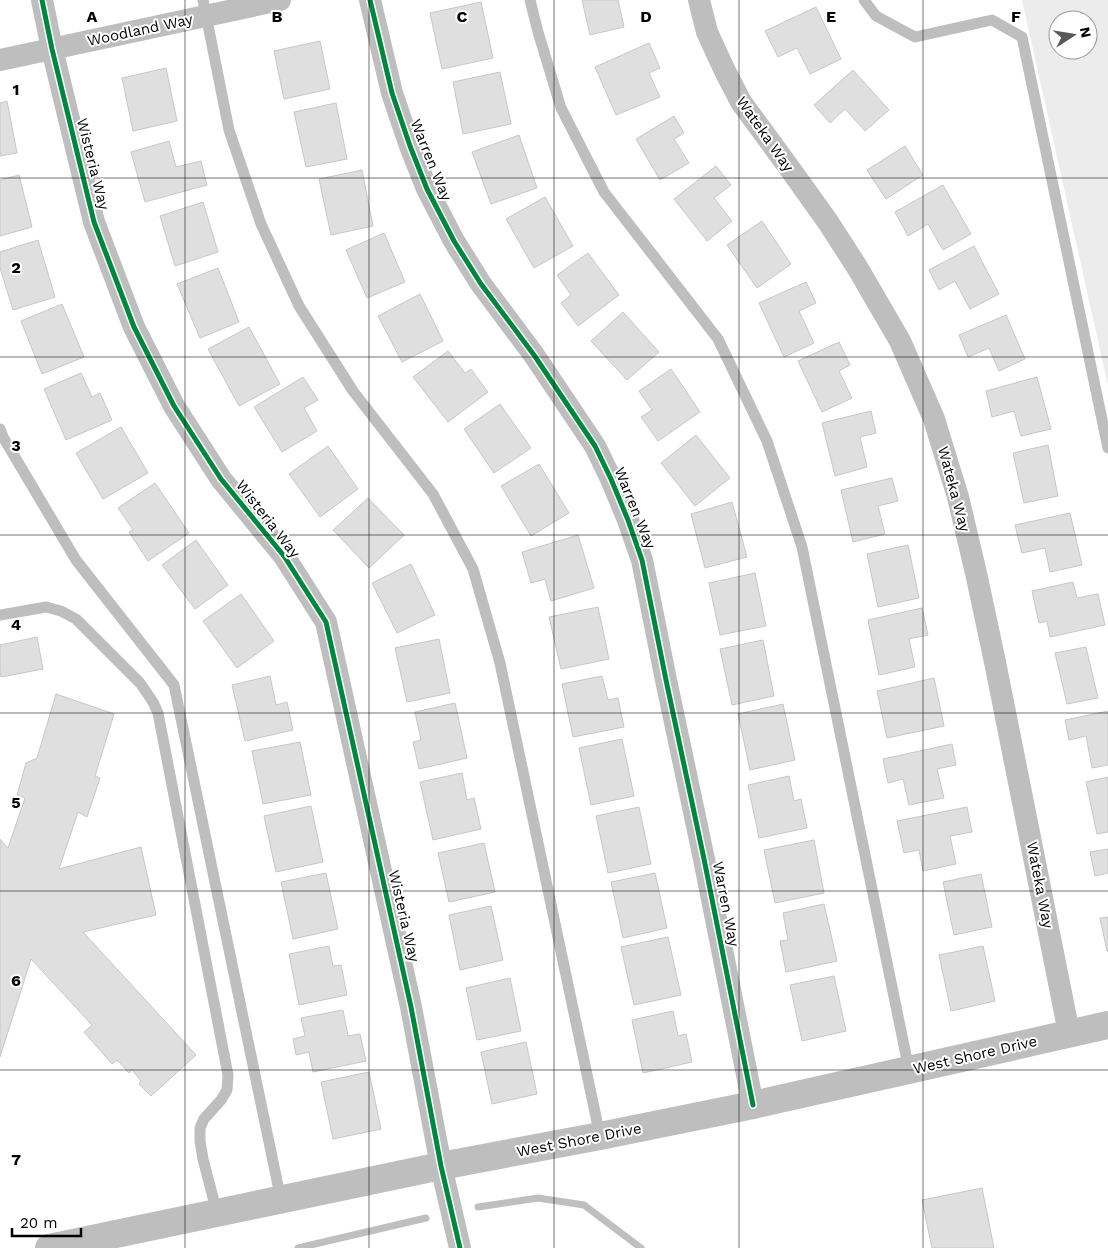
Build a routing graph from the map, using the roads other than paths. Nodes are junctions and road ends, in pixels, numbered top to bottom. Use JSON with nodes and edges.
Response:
{"nodes":[{"id":1,"x":42,"y":0,"type":"edge"},
{"id":2,"x":280,"y":0,"type":"edge"},
{"id":3,"x":370,"y":0,"type":"edge"},
{"id":4,"x":530,"y":0,"type":"edge"},
{"id":5,"x":699,"y":0,"type":"edge"},
{"id":6,"x":864,"y":0,"type":"edge"},
{"id":7,"x":204,"y":8,"type":"edge"},
{"id":8,"x":52,"y":49,"type":"junction"},
{"id":9,"x":0,"y":60,"type":"edge"},
{"id":10,"x":0,"y":430,"type":"edge"},
{"id":11,"x":1108,"y":448,"type":"edge"},
{"id":12,"x":0,"y":615,"type":"edge"},
{"id":13,"x":1108,"y":1025,"type":"edge"},
{"id":14,"x":1069,"y":1033,"type":"junction"},
{"id":15,"x":909,"y":1070,"type":"junction"},
{"id":16,"x":753,"y":1105,"type":"junction"},
{"id":17,"x":600,"y":1136,"type":"junction"},
{"id":18,"x":442,"y":1166,"type":"junction"},
{"id":19,"x":281,"y":1200,"type":"junction"},
{"id":20,"x":217,"y":1213,"type":"junction"},
{"id":21,"x":49,"y":1248,"type":"edge"},
{"id":22,"x":460,"y":1248,"type":"edge"}],
"edges":[{"from":1,"to":8,"type":"street","name":"Wisteria Way"},
{"from":2,"to":7,"type":"street","name":"Woodland Way"},
{"from":3,"to":16,"type":"street","name":"Warren Way"},
{"from":4,"to":15,"type":"lane"},
{"from":5,"to":14,"type":"street","name":"Wateka Way"},
{"from":6,"to":11,"type":"lane"},
{"from":7,"to":8,"type":"street","name":"Woodland Way"},
{"from":7,"to":17,"type":"lane"},
{"from":8,"to":9,"type":"street","name":"Woodland Way"},
{"from":8,"to":18,"type":"street","name":"Wisteria Way"},
{"from":10,"to":19,"type":"lane"},
{"from":12,"to":20,"type":"lane"},
{"from":13,"to":14,"type":"street","name":"West Shore Drive"},
{"from":14,"to":15,"type":"street","name":"West Shore Drive"},
{"from":15,"to":16,"type":"street","name":"West Shore Drive"},
{"from":16,"to":17,"type":"street","name":"West Shore Drive"},
{"from":17,"to":18,"type":"street","name":"West Shore Drive"},
{"from":18,"to":19,"type":"street","name":"West Shore Drive"},
{"from":18,"to":22,"type":"street","name":"Wisteria Way"},
{"from":19,"to":20,"type":"street","name":"West Shore Drive"},
{"from":20,"to":21,"type":"street","name":"West Shore Drive"}]}
